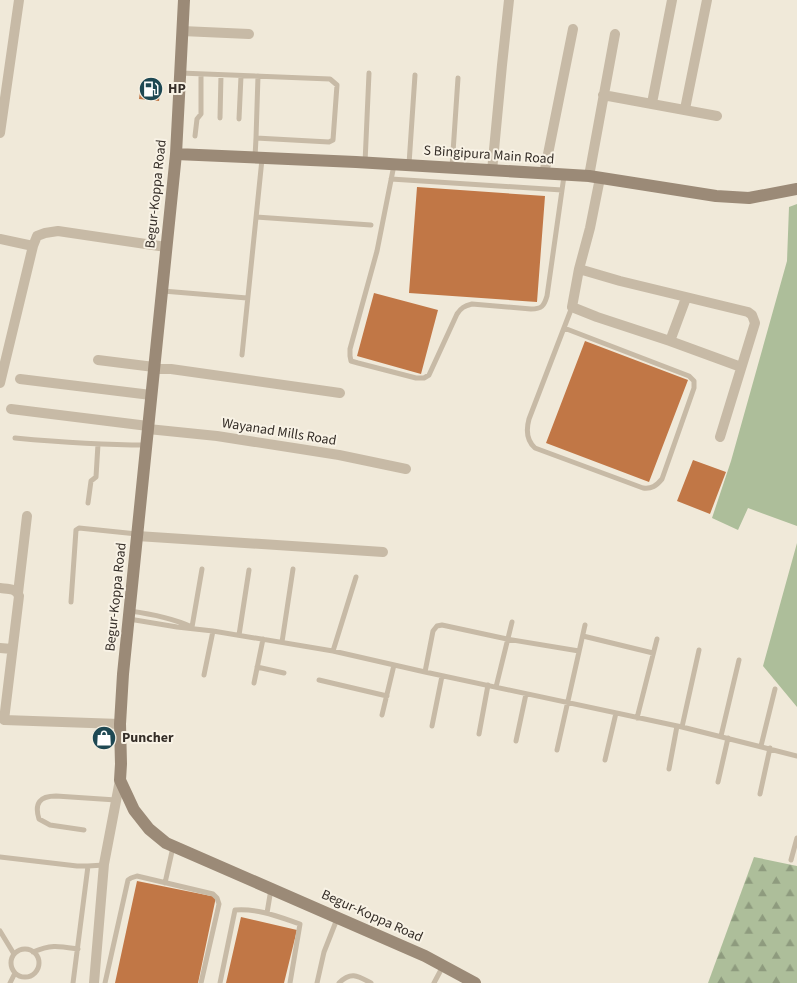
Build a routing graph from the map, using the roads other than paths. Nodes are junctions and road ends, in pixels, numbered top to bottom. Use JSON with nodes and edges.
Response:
{"nodes":[{"id":1,"x":19,"y":0,"type":"edge"},
{"id":2,"x":184,"y":0,"type":"edge"},
{"id":3,"x":509,"y":0,"type":"edge"},
{"id":4,"x":672,"y":0,"type":"edge"},
{"id":5,"x":707,"y":0,"type":"edge"},
{"id":6,"x":573,"y":29,"type":"dead end"},
{"id":7,"x":182,"y":31,"type":"junction"},
{"id":8,"x":249,"y":34,"type":"dead end"},
{"id":9,"x":614,"y":34,"type":"dead end"},
{"id":10,"x":180,"y":73,"type":"junction"},
{"id":11,"x":369,"y":73,"type":"dead end"},
{"id":12,"x":201,"y":74,"type":"junction"},
{"id":13,"x":221,"y":75,"type":"junction"},
{"id":14,"x":415,"y":75,"type":"dead end"},
{"id":15,"x":241,"y":76,"type":"junction"},
{"id":16,"x":258,"y":76,"type":"junction"},
{"id":17,"x":458,"y":78,"type":"dead end"},
{"id":18,"x":603,"y":95,"type":"junction"},
{"id":19,"x":652,"y":103,"type":"junction"},
{"id":20,"x":685,"y":110,"type":"junction"},
{"id":21,"x":717,"y":116,"type":"dead end"},
{"id":22,"x":220,"y":118,"type":"dead end"},
{"id":23,"x":239,"y":119,"type":"dead end"},
{"id":24,"x":0,"y":133,"type":"edge"},
{"id":25,"x":195,"y":136,"type":"dead end"},
{"id":26,"x":256,"y":138,"type":"junction"},
{"id":27,"x":176,"y":154,"type":"junction"},
{"id":28,"x":258,"y":158,"type":"junction"},
{"id":29,"x":365,"y":163,"type":"junction"},
{"id":30,"x":394,"y":164,"type":"junction"},
{"id":31,"x":409,"y":165,"type":"junction"},
{"id":32,"x":452,"y":168,"type":"junction"},
{"id":33,"x":492,"y":171,"type":"junction"},
{"id":34,"x":544,"y":174,"type":"junction"},
{"id":35,"x":564,"y":175,"type":"junction"},
{"id":36,"x":594,"y":177,"type":"junction"},
{"id":37,"x":391,"y":179,"type":"junction"},
{"id":38,"x":797,"y":189,"type":"edge"},
{"id":39,"x":562,"y":190,"type":"junction"},
{"id":40,"x":256,"y":217,"type":"junction"},
{"id":41,"x":371,"y":224,"type":"dead end"},
{"id":42,"x":0,"y":239,"type":"edge"},
{"id":43,"x":32,"y":246,"type":"junction"},
{"id":44,"x":166,"y":247,"type":"junction"},
{"id":45,"x":580,"y":269,"type":"junction"},
{"id":46,"x":162,"y":291,"type":"junction"},
{"id":47,"x":248,"y":298,"type":"junction"},
{"id":48,"x":686,"y":298,"type":"junction"},
{"id":49,"x":572,"y":307,"type":"junction"},
{"id":50,"x":564,"y":328,"type":"junction"},
{"id":51,"x":670,"y":341,"type":"junction"},
{"id":52,"x":242,"y":355,"type":"dead end"},
{"id":53,"x":98,"y":360,"type":"dead end"},
{"id":54,"x":742,"y":367,"type":"junction"},
{"id":55,"x":154,"y":368,"type":"junction"},
{"id":56,"x":20,"y":379,"type":"dead end"},
{"id":57,"x":0,"y":383,"type":"edge"},
{"id":58,"x":340,"y":394,"type":"dead end"},
{"id":59,"x":151,"y":395,"type":"junction"},
{"id":60,"x":11,"y":409,"type":"dead end"},
{"id":61,"x":148,"y":427,"type":"junction"},
{"id":62,"x":720,"y":437,"type":"dead end"},
{"id":63,"x":15,"y":438,"type":"dead end"},
{"id":64,"x":98,"y":444,"type":"junction"},
{"id":65,"x":146,"y":444,"type":"junction"},
{"id":66,"x":406,"y":469,"type":"dead end"},
{"id":67,"x":88,"y":503,"type":"dead end"},
{"id":68,"x":27,"y":516,"type":"dead end"},
{"id":69,"x":137,"y":535,"type":"junction"},
{"id":70,"x":383,"y":552,"type":"dead end"},
{"id":71,"x":202,"y":569,"type":"dead end"},
{"id":72,"x":293,"y":569,"type":"dead end"},
{"id":73,"x":249,"y":570,"type":"dead end"},
{"id":74,"x":356,"y":577,"type":"dead end"},
{"id":75,"x":0,"y":588,"type":"edge"},
{"id":76,"x":18,"y":592,"type":"junction"},
{"id":77,"x":71,"y":602,"type":"dead end"},
{"id":78,"x":130,"y":615,"type":"junction"},
{"id":79,"x":512,"y":622,"type":"dead end"},
{"id":80,"x":585,"y":625,"type":"dead end"},
{"id":81,"x":195,"y":628,"type":"junction"},
{"id":82,"x":213,"y":631,"type":"junction"},
{"id":83,"x":239,"y":635,"type":"junction"},
{"id":84,"x":583,"y":636,"type":"junction"},
{"id":85,"x":263,"y":639,"type":"junction"},
{"id":86,"x":507,"y":639,"type":"junction"},
{"id":87,"x":657,"y":639,"type":"dead end"},
{"id":88,"x":282,"y":642,"type":"junction"},
{"id":89,"x":0,"y":648,"type":"edge"},
{"id":90,"x":12,"y":649,"type":"junction"},
{"id":91,"x":699,"y":650,"type":"dead end"},
{"id":92,"x":333,"y":651,"type":"junction"},
{"id":93,"x":579,"y":651,"type":"junction"},
{"id":94,"x":653,"y":653,"type":"junction"},
{"id":95,"x":739,"y":660,"type":"dead end"},
{"id":96,"x":394,"y":665,"type":"junction"},
{"id":97,"x":258,"y":667,"type":"junction"},
{"id":98,"x":425,"y":672,"type":"junction"},
{"id":99,"x":284,"y":673,"type":"dead end"},
{"id":100,"x":204,"y":675,"type":"dead end"},
{"id":101,"x":442,"y":676,"type":"junction"},
{"id":102,"x":319,"y":680,"type":"dead end"},
{"id":103,"x":254,"y":683,"type":"dead end"},
{"id":104,"x":488,"y":685,"type":"junction"},
{"id":105,"x":496,"y":687,"type":"junction"},
{"id":106,"x":4,"y":689,"type":"edge"},
{"id":107,"x":774,"y":689,"type":"dead end"},
{"id":108,"x":526,"y":694,"type":"junction"},
{"id":109,"x":386,"y":696,"type":"junction"},
{"id":110,"x":568,"y":703,"type":"junction"},
{"id":111,"x":616,"y":714,"type":"junction"},
{"id":112,"x":382,"y":715,"type":"dead end"},
{"id":113,"x":637,"y":718,"type":"junction"},
{"id":114,"x":2,"y":720,"type":"edge"},
{"id":115,"x":120,"y":724,"type":"junction"},
{"id":116,"x":432,"y":726,"type":"dead end"},
{"id":117,"x":679,"y":727,"type":"junction"},
{"id":118,"x":479,"y":734,"type":"dead end"},
{"id":119,"x":721,"y":736,"type":"junction"},
{"id":120,"x":728,"y":738,"type":"junction"},
{"id":121,"x":516,"y":741,"type":"dead end"},
{"id":122,"x":761,"y":746,"type":"junction"},
{"id":123,"x":770,"y":748,"type":"junction"},
{"id":124,"x":557,"y":750,"type":"dead end"},
{"id":125,"x":797,"y":756,"type":"edge"},
{"id":126,"x":605,"y":760,"type":"dead end"},
{"id":127,"x":669,"y":769,"type":"dead end"},
{"id":128,"x":120,"y":780,"type":"junction"},
{"id":129,"x":718,"y":782,"type":"dead end"},
{"id":130,"x":760,"y":794,"type":"dead end"},
{"id":131,"x":116,"y":800,"type":"junction"},
{"id":132,"x":84,"y":830,"type":"dead end"},
{"id":133,"x":797,"y":838,"type":"edge"},
{"id":134,"x":173,"y":846,"type":"junction"},
{"id":135,"x":0,"y":857,"type":"edge"},
{"id":136,"x":792,"y":860,"type":"dead end"},
{"id":137,"x":104,"y":864,"type":"junction"},
{"id":138,"x":88,"y":866,"type":"junction"},
{"id":139,"x":165,"y":883,"type":"junction"},
{"id":140,"x":271,"y":888,"type":"junction"},
{"id":141,"x":267,"y":913,"type":"junction"},
{"id":142,"x":338,"y":918,"type":"junction"},
{"id":143,"x":0,"y":931,"type":"edge"},
{"id":144,"x":78,"y":949,"type":"junction"},
{"id":145,"x":33,"y":952,"type":"junction"},
{"id":146,"x":14,"y":954,"type":"junction"},
{"id":147,"x":443,"y":966,"type":"junction"},
{"id":148,"x":15,"y":973,"type":"junction"},
{"id":149,"x":20,"y":979,"type":"edge"},
{"id":150,"x":10,"y":983,"type":"edge"},
{"id":151,"x":73,"y":983,"type":"edge"},
{"id":152,"x":94,"y":983,"type":"edge"},
{"id":153,"x":105,"y":983,"type":"edge"},
{"id":154,"x":201,"y":983,"type":"edge"},
{"id":155,"x":220,"y":983,"type":"edge"},
{"id":156,"x":290,"y":983,"type":"edge"},
{"id":157,"x":317,"y":983,"type":"edge"},
{"id":158,"x":339,"y":983,"type":"edge"},
{"id":159,"x":371,"y":983,"type":"edge"},
{"id":160,"x":434,"y":983,"type":"edge"},
{"id":161,"x":475,"y":983,"type":"edge"}],
"edges":[{"from":1,"to":24,"type":"street"},
{"from":2,"to":7,"type":"main road","name":"Begur-Koppa Road"},
{"from":3,"to":33,"type":"street"},
{"from":4,"to":19,"type":"street"},
{"from":5,"to":20,"type":"street"},
{"from":6,"to":34,"type":"street"},
{"from":7,"to":8,"type":"street"},
{"from":7,"to":10,"type":"main road","name":"Begur-Koppa Road"},
{"from":9,"to":18,"type":"street"},
{"from":10,"to":12,"type":"lane"},
{"from":10,"to":27,"type":"main road","name":"Begur-Koppa Road"},
{"from":11,"to":29,"type":"lane"},
{"from":12,"to":13,"type":"lane"},
{"from":12,"to":25,"type":"lane"},
{"from":13,"to":15,"type":"lane"},
{"from":13,"to":22,"type":"lane"},
{"from":14,"to":31,"type":"lane"},
{"from":15,"to":16,"type":"lane"},
{"from":15,"to":23,"type":"lane"},
{"from":16,"to":26,"type":"lane"},
{"from":16,"to":26,"type":"lane"},
{"from":17,"to":32,"type":"lane"},
{"from":18,"to":19,"type":"street"},
{"from":18,"to":36,"type":"street"},
{"from":19,"to":20,"type":"street"},
{"from":20,"to":21,"type":"street"},
{"from":26,"to":28,"type":"lane"},
{"from":27,"to":28,"type":"main road","name":"S Bingipura Main Road"},
{"from":27,"to":44,"type":"main road","name":"Begur-Koppa Road"},
{"from":28,"to":29,"type":"main road","name":"S Bingipura Main Road"},
{"from":28,"to":40,"type":"lane"},
{"from":29,"to":30,"type":"main road","name":"S Bingipura Main Road"},
{"from":30,"to":31,"type":"main road","name":"S Bingipura Main Road"},
{"from":30,"to":37,"type":"lane"},
{"from":31,"to":32,"type":"main road","name":"S Bingipura Main Road"},
{"from":32,"to":33,"type":"main road","name":"S Bingipura Main Road"},
{"from":33,"to":34,"type":"main road","name":"S Bingipura Main Road"},
{"from":34,"to":35,"type":"main road","name":"S Bingipura Main Road"},
{"from":35,"to":36,"type":"main road","name":"S Bingipura Main Road"},
{"from":35,"to":39,"type":"lane"},
{"from":36,"to":38,"type":"main road","name":"S Bingipura Main Road"},
{"from":36,"to":45,"type":"street"},
{"from":37,"to":39,"type":"lane"},
{"from":37,"to":39,"type":"lane"},
{"from":40,"to":41,"type":"lane"},
{"from":40,"to":47,"type":"lane"},
{"from":42,"to":43,"type":"street"},
{"from":43,"to":44,"type":"street"},
{"from":43,"to":57,"type":"street"},
{"from":44,"to":46,"type":"main road","name":"Begur-Koppa Road"},
{"from":45,"to":48,"type":"street"},
{"from":45,"to":49,"type":"street"},
{"from":46,"to":47,"type":"lane"},
{"from":46,"to":55,"type":"main road","name":"Begur-Koppa Road"},
{"from":47,"to":52,"type":"lane"},
{"from":48,"to":51,"type":"street"},
{"from":48,"to":54,"type":"street"},
{"from":49,"to":50,"type":"lane"},
{"from":49,"to":51,"type":"street"},
{"from":50,"to":50,"type":"lane"},
{"from":51,"to":54,"type":"street"},
{"from":53,"to":55,"type":"street"},
{"from":54,"to":62,"type":"street"},
{"from":55,"to":58,"type":"street"},
{"from":55,"to":59,"type":"main road","name":"Begur-Koppa Road"},
{"from":56,"to":59,"type":"street"},
{"from":59,"to":61,"type":"main road","name":"Begur-Koppa Road"},
{"from":60,"to":61,"type":"street","name":"Wayanad Mills Road"},
{"from":61,"to":65,"type":"main road","name":"Begur-Koppa Road"},
{"from":61,"to":66,"type":"street","name":"Wayanad Mills Road"},
{"from":63,"to":64,"type":"lane"},
{"from":64,"to":65,"type":"lane"},
{"from":64,"to":67,"type":"lane"},
{"from":65,"to":69,"type":"main road","name":"Begur-Koppa Road"},
{"from":68,"to":76,"type":"street"},
{"from":69,"to":70,"type":"street"},
{"from":69,"to":77,"type":"lane"},
{"from":69,"to":78,"type":"main road","name":"Begur-Koppa Road"},
{"from":71,"to":81,"type":"lane"},
{"from":72,"to":88,"type":"lane"},
{"from":73,"to":83,"type":"lane"},
{"from":74,"to":92,"type":"lane"},
{"from":75,"to":76,"type":"street"},
{"from":76,"to":90,"type":"street"},
{"from":78,"to":81,"type":"lane"},
{"from":78,"to":115,"type":"main road","name":"Begur-Koppa Road"},
{"from":79,"to":86,"type":"lane"},
{"from":80,"to":84,"type":"lane"},
{"from":81,"to":82,"type":"lane"},
{"from":82,"to":83,"type":"lane"},
{"from":82,"to":100,"type":"lane"},
{"from":83,"to":85,"type":"lane"},
{"from":84,"to":93,"type":"lane"},
{"from":84,"to":94,"type":"lane"},
{"from":85,"to":88,"type":"lane"},
{"from":85,"to":97,"type":"lane"},
{"from":86,"to":93,"type":"lane"},
{"from":86,"to":98,"type":"lane"},
{"from":86,"to":105,"type":"lane"},
{"from":87,"to":94,"type":"lane"},
{"from":88,"to":92,"type":"lane"},
{"from":89,"to":90,"type":"street"},
{"from":90,"to":106,"type":"street"},
{"from":91,"to":117,"type":"lane"},
{"from":92,"to":96,"type":"lane"},
{"from":93,"to":110,"type":"lane"},
{"from":94,"to":113,"type":"lane"},
{"from":95,"to":119,"type":"lane"},
{"from":96,"to":98,"type":"lane"},
{"from":96,"to":109,"type":"lane"},
{"from":97,"to":99,"type":"lane"},
{"from":97,"to":103,"type":"lane"},
{"from":98,"to":101,"type":"lane"},
{"from":101,"to":104,"type":"lane"},
{"from":101,"to":116,"type":"lane"},
{"from":102,"to":109,"type":"lane"},
{"from":104,"to":105,"type":"lane"},
{"from":104,"to":118,"type":"lane"},
{"from":105,"to":108,"type":"lane"},
{"from":106,"to":114,"type":"street"},
{"from":107,"to":122,"type":"lane"},
{"from":108,"to":110,"type":"lane"},
{"from":108,"to":121,"type":"lane"},
{"from":109,"to":112,"type":"lane"},
{"from":110,"to":111,"type":"lane"},
{"from":110,"to":124,"type":"lane"},
{"from":111,"to":113,"type":"lane"},
{"from":111,"to":126,"type":"lane"},
{"from":113,"to":117,"type":"lane"},
{"from":114,"to":115,"type":"street"},
{"from":115,"to":128,"type":"main road","name":"Begur-Koppa Road"},
{"from":117,"to":119,"type":"lane"},
{"from":117,"to":127,"type":"lane"},
{"from":119,"to":120,"type":"lane"},
{"from":120,"to":122,"type":"lane"},
{"from":120,"to":129,"type":"lane"},
{"from":122,"to":123,"type":"lane"},
{"from":123,"to":125,"type":"lane"},
{"from":123,"to":130,"type":"lane"},
{"from":128,"to":131,"type":"street"},
{"from":128,"to":134,"type":"main road","name":"Begur-Koppa Road"},
{"from":131,"to":132,"type":"lane"},
{"from":131,"to":137,"type":"street"},
{"from":133,"to":136,"type":"lane"},
{"from":134,"to":139,"type":"lane"},
{"from":134,"to":140,"type":"main road","name":"Begur-Koppa Road"},
{"from":135,"to":138,"type":"lane"},
{"from":137,"to":138,"type":"lane"},
{"from":137,"to":152,"type":"street"},
{"from":138,"to":144,"type":"lane"},
{"from":139,"to":153,"type":"lane"},
{"from":139,"to":154,"type":"lane"},
{"from":140,"to":141,"type":"lane"},
{"from":140,"to":142,"type":"main road","name":"Begur-Koppa Road"},
{"from":141,"to":155,"type":"lane"},
{"from":141,"to":156,"type":"lane"},
{"from":142,"to":147,"type":"main road","name":"Begur-Koppa Road"},
{"from":142,"to":157,"type":"lane"},
{"from":143,"to":146,"type":"lane"},
{"from":144,"to":145,"type":"lane"},
{"from":144,"to":151,"type":"lane"},
{"from":145,"to":146,"type":"lane"},
{"from":145,"to":149,"type":"lane"},
{"from":146,"to":148,"type":"lane"},
{"from":147,"to":160,"type":"lane"},
{"from":147,"to":161,"type":"main road","name":"Begur-Koppa Road"},
{"from":148,"to":149,"type":"lane"},
{"from":148,"to":150,"type":"lane"},
{"from":158,"to":159,"type":"lane"}]}
